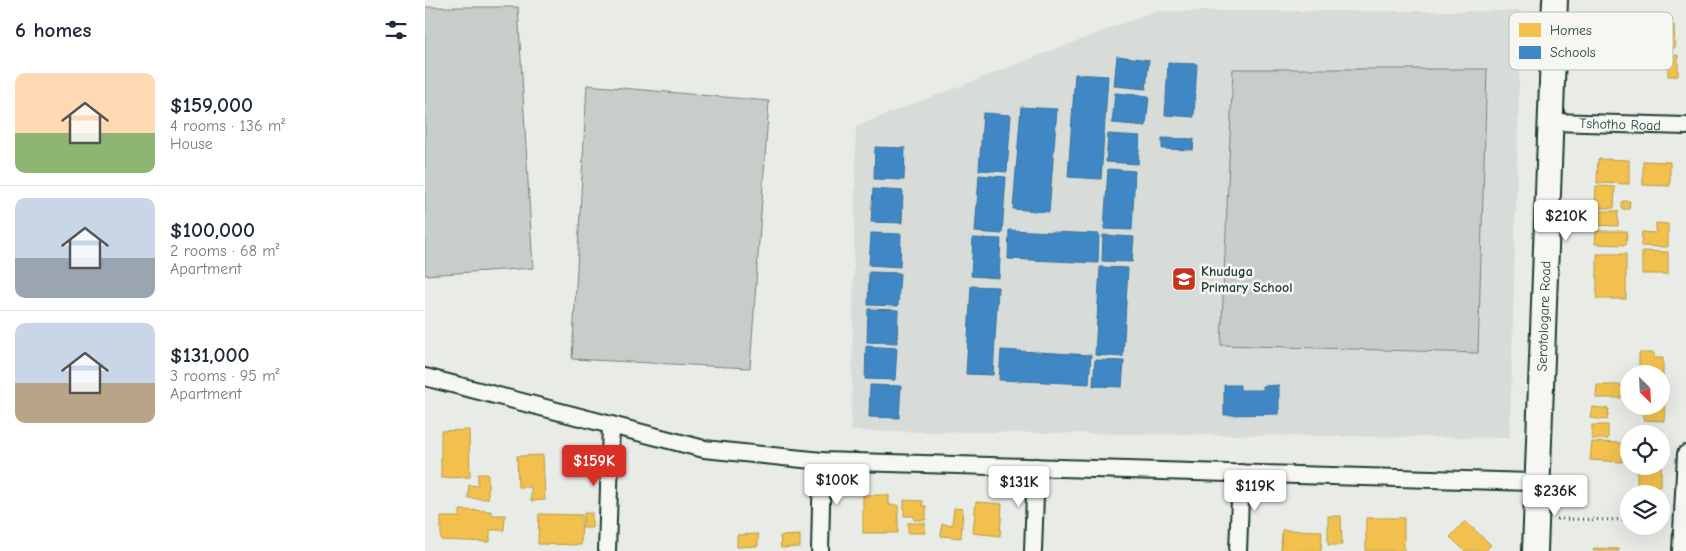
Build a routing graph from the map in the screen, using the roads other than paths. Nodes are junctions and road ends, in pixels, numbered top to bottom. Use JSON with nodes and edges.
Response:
{"nodes":[{"id":1,"x":1553,"y":70,"type":"edge"},
{"id":2,"x":1552,"y":122,"type":"junction"},
{"id":3,"x":1686,"y":126,"type":"edge"},
{"id":4,"x":425,"y":377,"type":"edge"},
{"id":5,"x":611,"y":425,"type":"junction"},
{"id":6,"x":1686,"y":454,"type":"edge"},
{"id":7,"x":822,"y":461,"type":"junction"},
{"id":8,"x":1037,"y":467,"type":"junction"},
{"id":9,"x":1241,"y":472,"type":"junction"},
{"id":10,"x":1536,"y":482,"type":"junction"},
{"id":11,"x":607,"y":551,"type":"edge"},
{"id":12,"x":821,"y":551,"type":"edge"},
{"id":13,"x":1033,"y":551,"type":"edge"},
{"id":14,"x":1238,"y":551,"type":"edge"},
{"id":15,"x":1535,"y":551,"type":"edge"},
{"id":16,"x":1681,"y":551,"type":"edge"}],
"edges":[{"from":1,"to":2,"type":"street","name":"Serotologare Road"},
{"from":2,"to":3,"type":"street","name":"Tshotho Road"},
{"from":2,"to":10,"type":"street","name":"Serotologare Road"},
{"from":4,"to":5,"type":"street"},
{"from":5,"to":7,"type":"street"},
{"from":5,"to":11,"type":"street"},
{"from":6,"to":16,"type":"street"},
{"from":7,"to":8,"type":"street"},
{"from":7,"to":12,"type":"street"},
{"from":8,"to":9,"type":"street"},
{"from":8,"to":13,"type":"street"},
{"from":9,"to":10,"type":"street"},
{"from":9,"to":14,"type":"street"},
{"from":10,"to":15,"type":"street","name":"Serotologare Road"}]}
